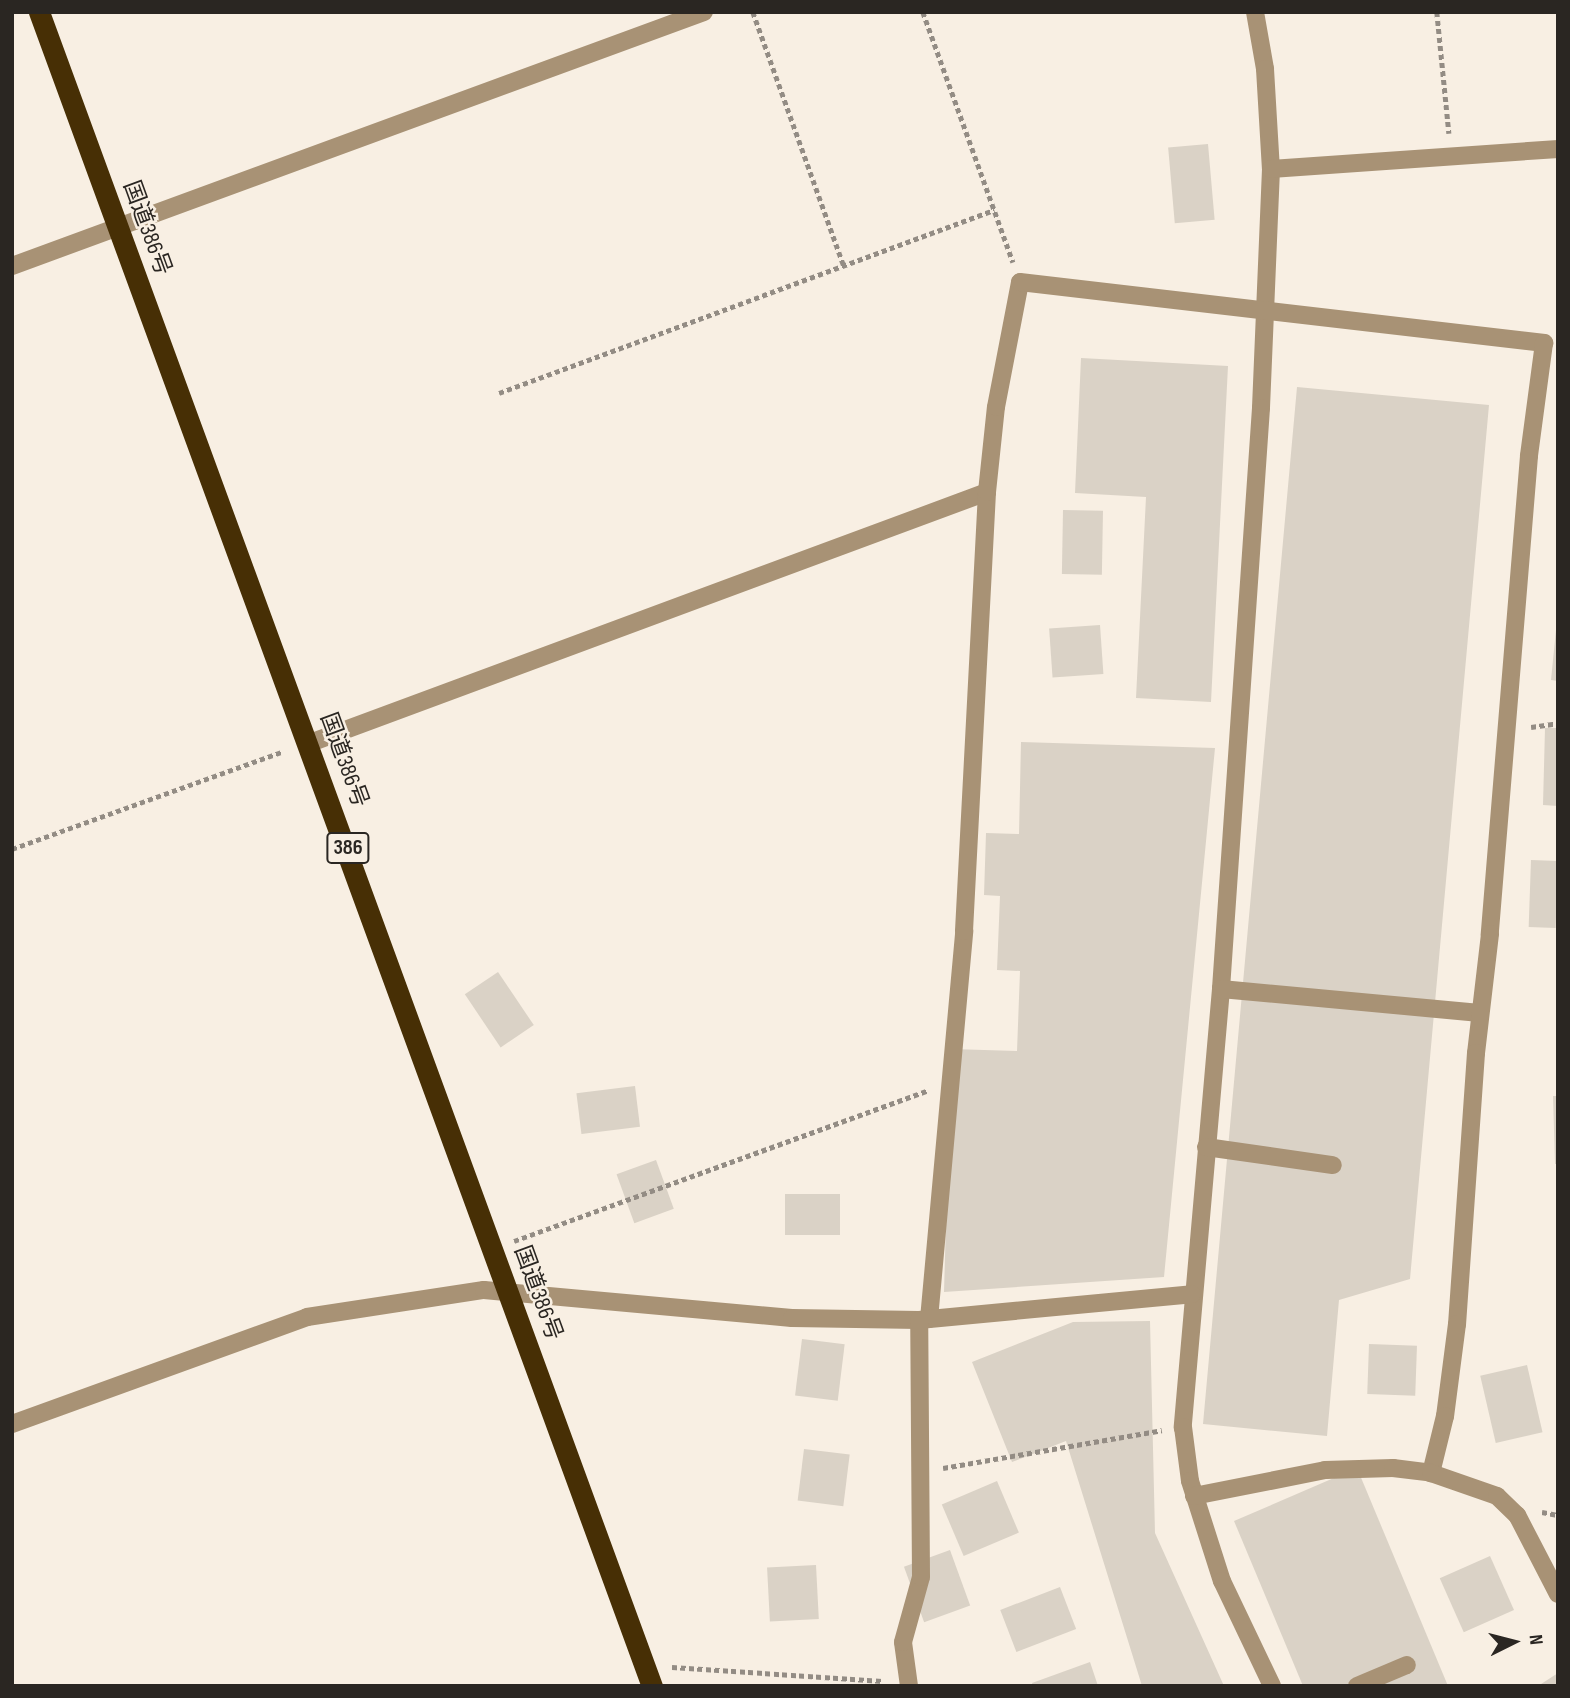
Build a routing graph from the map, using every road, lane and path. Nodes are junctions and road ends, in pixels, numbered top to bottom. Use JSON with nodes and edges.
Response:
{"nodes":[{"id":1,"x":39,"y":12,"type":"edge"},
{"id":2,"x":704,"y":12,"type":"edge"},
{"id":3,"x":753,"y":12,"type":"edge"},
{"id":4,"x":923,"y":12,"type":"edge"},
{"id":5,"x":1255,"y":12,"type":"edge"},
{"id":6,"x":1437,"y":12,"type":"edge"},
{"id":7,"x":1558,"y":149,"type":"edge"},
{"id":8,"x":1451,"y":157,"type":"junction"},
{"id":9,"x":1271,"y":169,"type":"junction"},
{"id":10,"x":994,"y":210,"type":"junction"},
{"id":11,"x":119,"y":228,"type":"junction"},
{"id":12,"x":12,"y":266,"type":"edge"},
{"id":13,"x":844,"y":266,"type":"junction"},
{"id":14,"x":1020,"y":282,"type":"junction"},
{"id":15,"x":1263,"y":310,"type":"junction"},
{"id":16,"x":499,"y":393,"type":"dead end"},
{"id":17,"x":987,"y":492,"type":"junction"},
{"id":18,"x":310,"y":743,"type":"junction"},
{"id":19,"x":12,"y":849,"type":"edge"},
{"id":20,"x":1221,"y":989,"type":"junction"},
{"id":21,"x":1480,"y":1013,"type":"junction"},
{"id":22,"x":951,"y":1083,"type":"junction"},
{"id":23,"x":1206,"y":1147,"type":"junction"},
{"id":24,"x":1333,"y":1165,"type":"dead end"},
{"id":25,"x":494,"y":1248,"type":"junction"},
{"id":26,"x":510,"y":1292,"type":"junction"},
{"id":27,"x":1192,"y":1294,"type":"junction"},
{"id":28,"x":924,"y":1320,"type":"junction"},
{"id":29,"x":12,"y":1424,"type":"edge"},
{"id":30,"x":1183,"y":1427,"type":"junction"},
{"id":31,"x":920,"y":1472,"type":"junction"},
{"id":32,"x":1431,"y":1473,"type":"junction"},
{"id":33,"x":1194,"y":1496,"type":"junction"},
{"id":34,"x":1558,"y":1594,"type":"edge"},
{"id":35,"x":645,"y":1665,"type":"junction"},
{"id":36,"x":1407,"y":1665,"type":"dead end"},
{"id":37,"x":909,"y":1684,"type":"edge"},
{"id":38,"x":652,"y":1686,"type":"edge"},
{"id":39,"x":1272,"y":1686,"type":"edge"},
{"id":40,"x":1357,"y":1686,"type":"edge"}],
"edges":[{"from":1,"to":11,"type":"highway","name":"国道386号","number":"386"},
{"from":2,"to":11,"type":"street"},
{"from":3,"to":13,"type":"path"},
{"from":4,"to":10,"type":"path"},
{"from":5,"to":9,"type":"street"},
{"from":6,"to":8,"type":"path"},
{"from":7,"to":8,"type":"street"},
{"from":8,"to":9,"type":"street"},
{"from":9,"to":15,"type":"street"},
{"from":10,"to":13,"type":"path"},
{"from":10,"to":14,"type":"path"},
{"from":11,"to":12,"type":"street"},
{"from":11,"to":18,"type":"highway","name":"国道386号","number":"386"},
{"from":13,"to":16,"type":"path"},
{"from":14,"to":15,"type":"street"},
{"from":14,"to":17,"type":"street"},
{"from":15,"to":20,"type":"street"},
{"from":15,"to":21,"type":"street"},
{"from":17,"to":18,"type":"street"},
{"from":17,"to":22,"type":"street"},
{"from":18,"to":19,"type":"path"},
{"from":18,"to":25,"type":"highway","name":"国道386号","number":"386"},
{"from":20,"to":21,"type":"street"},
{"from":20,"to":23,"type":"street"},
{"from":21,"to":32,"type":"street"},
{"from":22,"to":25,"type":"path"},
{"from":22,"to":28,"type":"street"},
{"from":23,"to":24,"type":"street"},
{"from":23,"to":27,"type":"street"},
{"from":25,"to":26,"type":"highway","name":"国道386号","number":"386"},
{"from":26,"to":28,"type":"street"},
{"from":26,"to":29,"type":"street"},
{"from":26,"to":35,"type":"highway","name":"国道386号","number":"386"},
{"from":27,"to":28,"type":"street"},
{"from":27,"to":30,"type":"street"},
{"from":28,"to":31,"type":"street"},
{"from":30,"to":31,"type":"path"},
{"from":30,"to":33,"type":"street"},
{"from":31,"to":37,"type":"street"},
{"from":32,"to":33,"type":"street"},
{"from":32,"to":34,"type":"street"},
{"from":33,"to":39,"type":"street"},
{"from":35,"to":37,"type":"path"},
{"from":35,"to":38,"type":"highway","name":"国道386号","number":"386"},
{"from":36,"to":40,"type":"street"}]}
